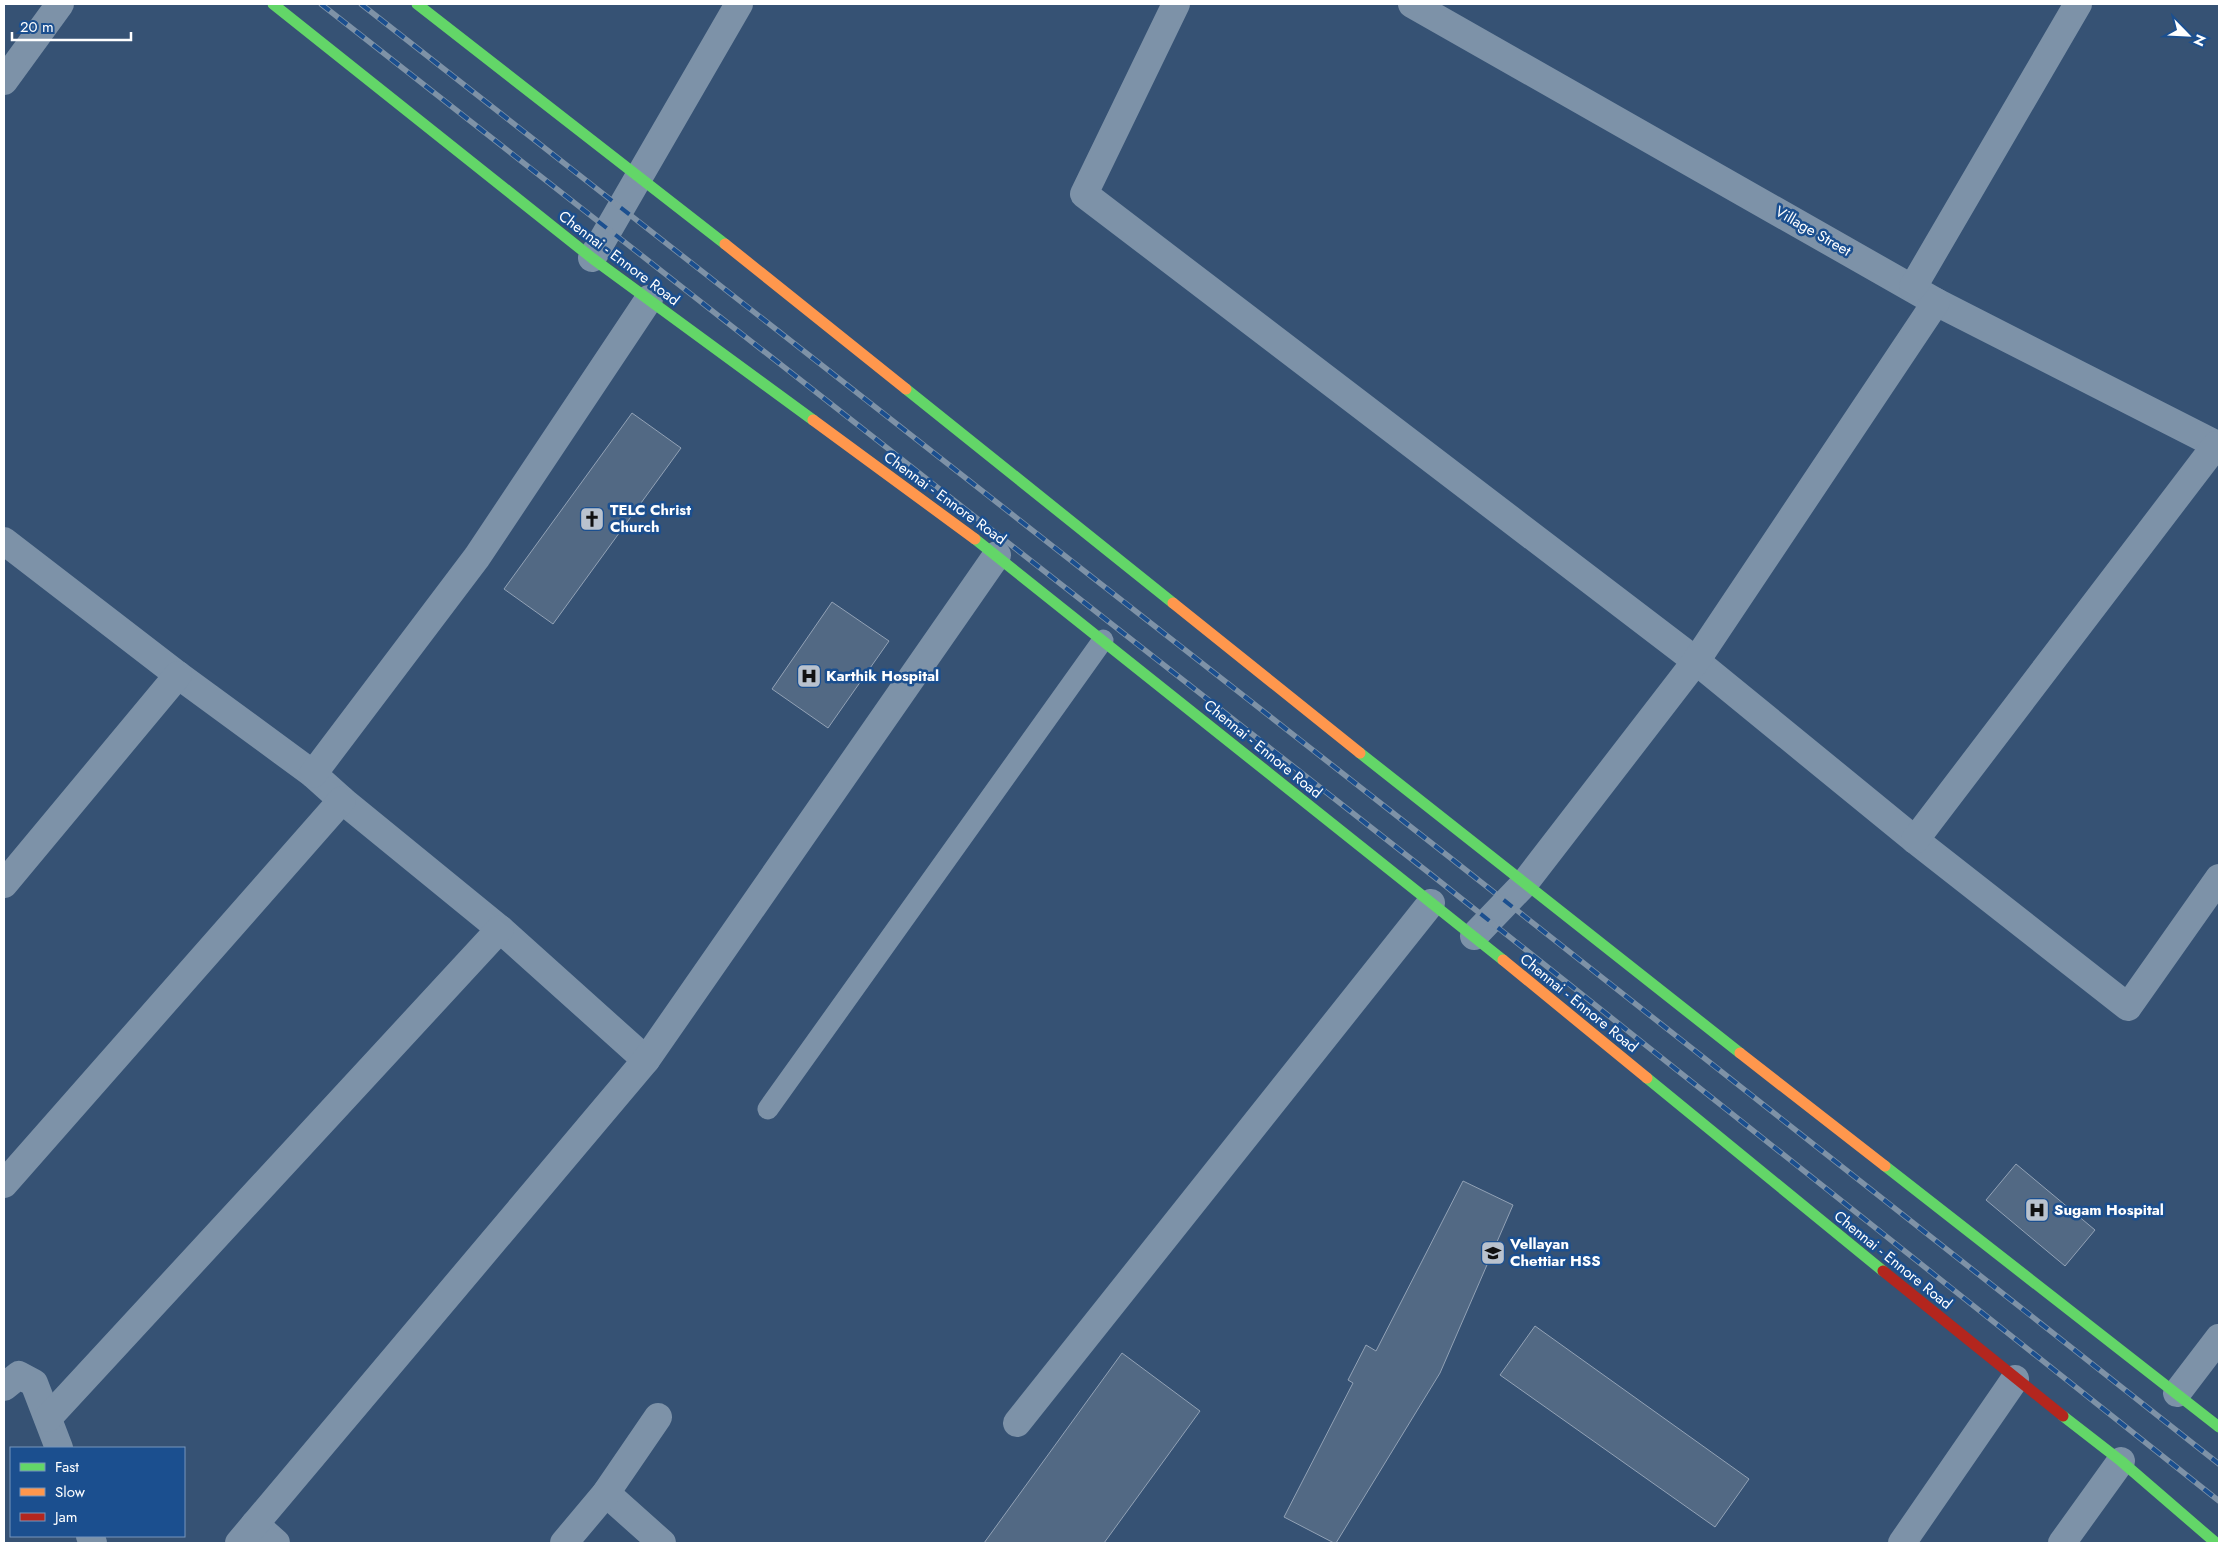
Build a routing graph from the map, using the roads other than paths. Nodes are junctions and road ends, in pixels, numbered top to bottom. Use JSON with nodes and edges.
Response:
{"nodes":[{"id":1,"x":60,"y":4,"type":"edge"},
{"id":2,"x":273,"y":4,"type":"edge"},
{"id":3,"x":417,"y":4,"type":"edge"},
{"id":4,"x":739,"y":4,"type":"edge"},
{"id":5,"x":1176,"y":4,"type":"edge"},
{"id":6,"x":1412,"y":4,"type":"edge"},
{"id":7,"x":2076,"y":4,"type":"edge"},
{"id":8,"x":4,"y":81,"type":"edge"},
{"id":9,"x":641,"y":177,"type":"junction"},
{"id":10,"x":592,"y":258,"type":"junction"},
{"id":11,"x":1913,"y":287,"type":"junction"},
{"id":12,"x":649,"y":299,"type":"junction"},
{"id":13,"x":1936,"y":302,"type":"junction"},
{"id":14,"x":2217,"y":445,"type":"edge"},
{"id":15,"x":4,"y":541,"type":"edge"},
{"id":16,"x":997,"y":555,"type":"junction"},
{"id":17,"x":1103,"y":640,"type":"junction"},
{"id":18,"x":1696,"y":662,"type":"junction"},
{"id":19,"x":178,"y":675,"type":"junction"},
{"id":20,"x":313,"y":774,"type":"junction"},
{"id":21,"x":342,"y":800,"type":"junction"},
{"id":22,"x":1915,"y":840,"type":"junction"},
{"id":23,"x":2219,"y":878,"type":"edge"},
{"id":24,"x":4,"y":884,"type":"edge"},
{"id":25,"x":1524,"y":884,"type":"junction"},
{"id":26,"x":1431,"y":903,"type":"junction"},
{"id":27,"x":500,"y":929,"type":"junction"},
{"id":28,"x":1474,"y":936,"type":"junction"},
{"id":29,"x":646,"y":1060,"type":"junction"},
{"id":30,"x":768,"y":1109,"type":"dead end"},
{"id":31,"x":4,"y":1184,"type":"edge"},
{"id":32,"x":2219,"y":1338,"type":"edge"},
{"id":33,"x":2015,"y":1379,"type":"junction"},
{"id":34,"x":4,"y":1387,"type":"edge"},
{"id":35,"x":2177,"y":1393,"type":"junction"},
{"id":36,"x":658,"y":1417,"type":"dead end"},
{"id":37,"x":48,"y":1418,"type":"junction"},
{"id":38,"x":1017,"y":1423,"type":"dead end"},
{"id":39,"x":2219,"y":1427,"type":"edge"},
{"id":40,"x":59,"y":1447,"type":"edge"},
{"id":41,"x":2121,"y":1461,"type":"junction"},
{"id":42,"x":606,"y":1492,"type":"junction"},
{"id":43,"x":247,"y":1534,"type":"edge"},
{"id":44,"x":276,"y":1543,"type":"edge"},
{"id":45,"x":564,"y":1543,"type":"edge"},
{"id":46,"x":662,"y":1543,"type":"edge"},
{"id":47,"x":1902,"y":1543,"type":"edge"},
{"id":48,"x":2062,"y":1543,"type":"edge"},
{"id":49,"x":2216,"y":1543,"type":"edge"}],
"edges":[{"from":1,"to":8,"type":"street"},
{"from":2,"to":10,"type":"main road","name":"Chennai - Ennore Road"},
{"from":3,"to":9,"type":"main road"},
{"from":4,"to":9,"type":"street"},
{"from":5,"to":18,"type":"street"},
{"from":6,"to":11,"type":"street","name":"Village Street"},
{"from":7,"to":11,"type":"street"},
{"from":9,"to":10,"type":"street"},
{"from":9,"to":25,"type":"main road"},
{"from":10,"to":12,"type":"main road","name":"Chennai - Ennore Road"},
{"from":11,"to":13,"type":"street","name":"Village Street"},
{"from":12,"to":16,"type":"main road","name":"Chennai - Ennore Road"},
{"from":12,"to":20,"type":"street"},
{"from":13,"to":14,"type":"street","name":"Village Street"},
{"from":13,"to":18,"type":"street"},
{"from":14,"to":22,"type":"street"},
{"from":15,"to":19,"type":"street"},
{"from":16,"to":17,"type":"main road","name":"Chennai - Ennore Road"},
{"from":16,"to":29,"type":"street"},
{"from":17,"to":26,"type":"main road","name":"Chennai - Ennore Road"},
{"from":17,"to":30,"type":"lane"},
{"from":18,"to":22,"type":"street"},
{"from":18,"to":25,"type":"street"},
{"from":19,"to":20,"type":"street"},
{"from":19,"to":24,"type":"street"},
{"from":20,"to":21,"type":"street"},
{"from":21,"to":27,"type":"street"},
{"from":21,"to":31,"type":"street"},
{"from":22,"to":23,"type":"street"},
{"from":25,"to":28,"type":"street"},
{"from":25,"to":35,"type":"main road"},
{"from":26,"to":28,"type":"main road","name":"Chennai - Ennore Road"},
{"from":26,"to":38,"type":"street"},
{"from":27,"to":29,"type":"street"},
{"from":27,"to":37,"type":"street"},
{"from":28,"to":33,"type":"main road","name":"Chennai - Ennore Road"},
{"from":29,"to":43,"type":"street"},
{"from":32,"to":35,"type":"street"},
{"from":33,"to":41,"type":"main road","name":"Chennai - Ennore Road"},
{"from":33,"to":47,"type":"street"},
{"from":34,"to":37,"type":"street"},
{"from":35,"to":39,"type":"main road"},
{"from":36,"to":42,"type":"street"},
{"from":37,"to":40,"type":"street"},
{"from":41,"to":48,"type":"street"},
{"from":41,"to":49,"type":"main road","name":"Chennai - Ennore Road"},
{"from":42,"to":45,"type":"street"},
{"from":42,"to":46,"type":"street"},
{"from":43,"to":44,"type":"street"}]}
